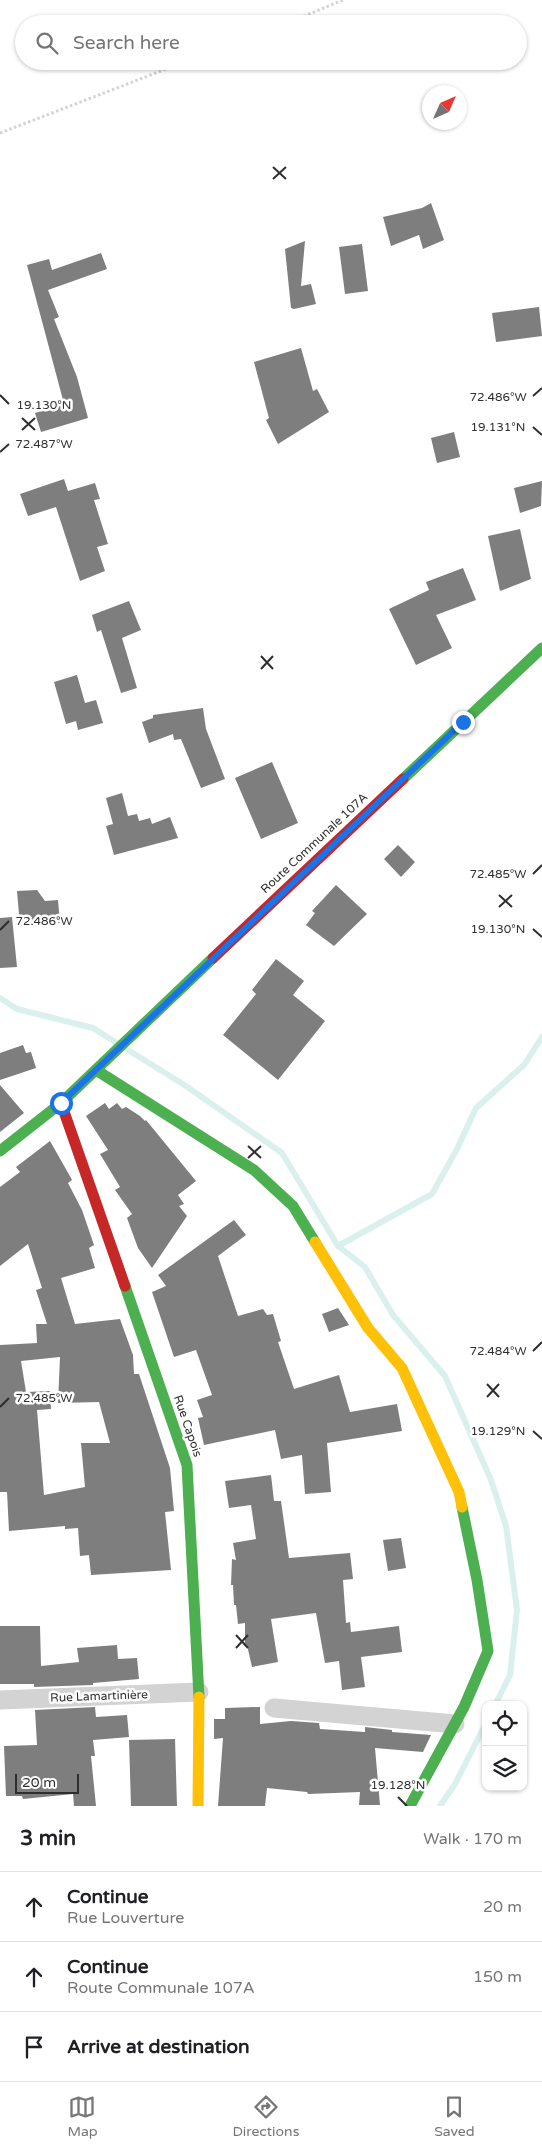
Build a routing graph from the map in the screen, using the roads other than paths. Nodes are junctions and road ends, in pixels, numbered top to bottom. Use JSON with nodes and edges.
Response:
{"nodes":[{"id":1,"x":542,"y":648,"type":"edge"},
{"id":2,"x":96,"y":1070,"type":"junction"},
{"id":3,"x":61,"y":1103,"type":"junction"},
{"id":4,"x":0,"y":1151,"type":"edge"},
{"id":5,"x":199,"y":1692,"type":"junction"},
{"id":6,"x":0,"y":1700,"type":"edge"},
{"id":7,"x":274,"y":1708,"type":"dead end"},
{"id":8,"x":455,"y":1724,"type":"junction"},
{"id":9,"x":198,"y":1806,"type":"edge"},
{"id":10,"x":410,"y":1806,"type":"edge"}],
"edges":[{"from":1,"to":2,"type":"street","name":"Route Communale 107A"},
{"from":2,"to":3,"type":"street","name":"Route Communale 107A"},
{"from":2,"to":8,"type":"street"},
{"from":3,"to":4,"type":"street","name":"Route Communale 107A"},
{"from":3,"to":5,"type":"street","name":"Rue Capois"},
{"from":5,"to":6,"type":"street","name":"Rue Lamartinière"},
{"from":5,"to":9,"type":"street","name":"Rue Capois"},
{"from":7,"to":8,"type":"street"},
{"from":8,"to":10,"type":"street"}]}
